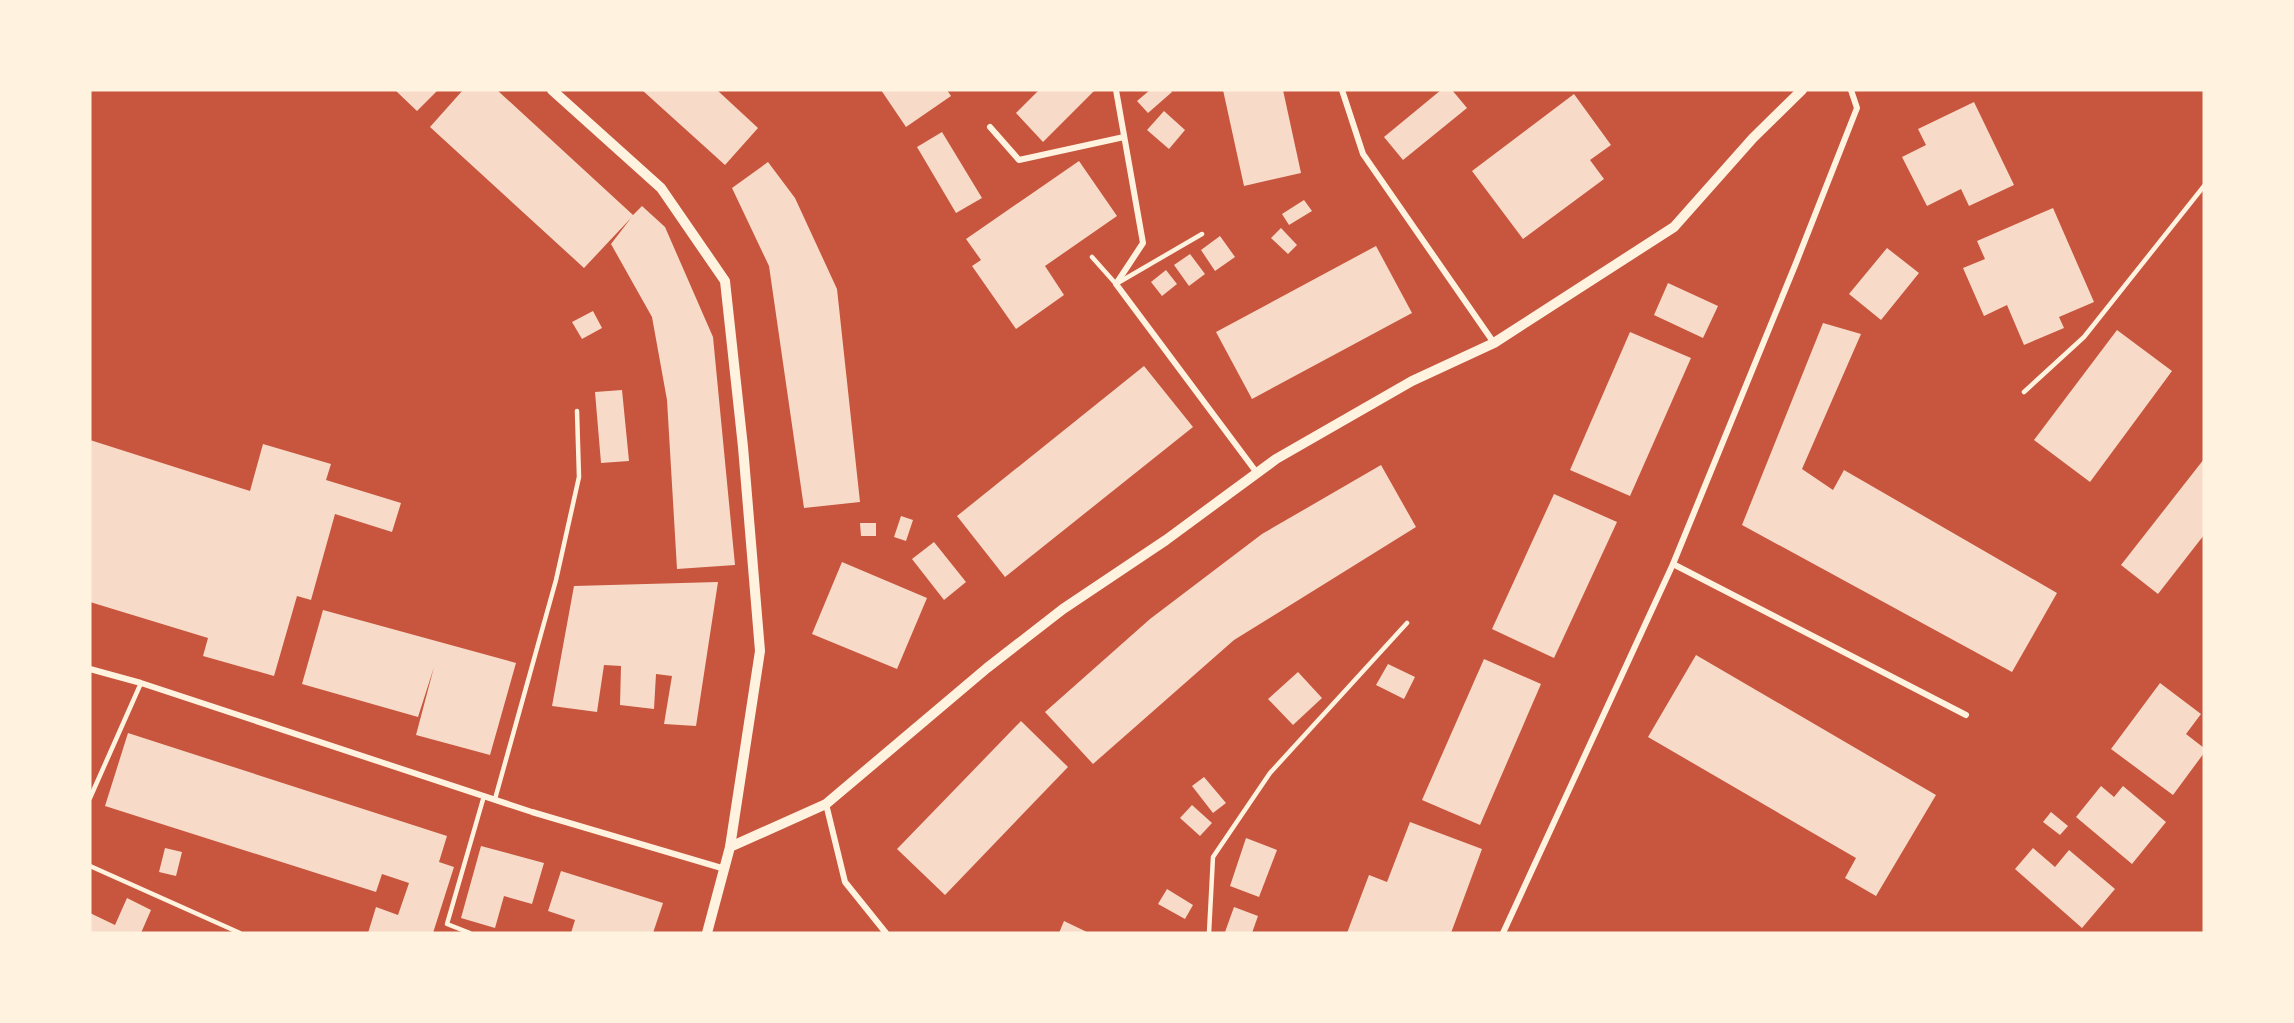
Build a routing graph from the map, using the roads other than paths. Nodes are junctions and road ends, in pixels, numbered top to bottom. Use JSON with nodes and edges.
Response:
{"nodes":[{"id":1,"x":552,"y":90,"type":"edge"},
{"id":2,"x":1116,"y":90,"type":"edge"},
{"id":3,"x":1342,"y":90,"type":"edge"},
{"id":4,"x":1802,"y":90,"type":"edge"},
{"id":5,"x":1851,"y":90,"type":"edge"},
{"id":6,"x":990,"y":127,"type":"dead end"},
{"id":7,"x":1124,"y":136,"type":"junction"},
{"id":8,"x":2204,"y":186,"type":"edge"},
{"id":9,"x":1202,"y":234,"type":"dead end"},
{"id":10,"x":1092,"y":257,"type":"dead end"},
{"id":11,"x":1116,"y":284,"type":"junction"},
{"id":12,"x":1494,"y":343,"type":"junction"},
{"id":13,"x":2024,"y":392,"type":"dead end"},
{"id":14,"x":577,"y":411,"type":"dead end"},
{"id":15,"x":1257,"y":473,"type":"junction"},
{"id":16,"x":1672,"y":564,"type":"junction"},
{"id":17,"x":1407,"y":623,"type":"dead end"},
{"id":18,"x":90,"y":669,"type":"edge"},
{"id":19,"x":141,"y":683,"type":"junction"},
{"id":20,"x":1966,"y":715,"type":"dead end"},
{"id":21,"x":484,"y":796,"type":"junction"},
{"id":22,"x":90,"y":798,"type":"edge"},
{"id":23,"x":495,"y":800,"type":"junction"},
{"id":24,"x":826,"y":804,"type":"junction"},
{"id":25,"x":730,"y":847,"type":"junction"},
{"id":26,"x":90,"y":866,"type":"edge"},
{"id":27,"x":725,"y":869,"type":"junction"},
{"id":28,"x":240,"y":933,"type":"edge"},
{"id":29,"x":470,"y":933,"type":"edge"},
{"id":30,"x":707,"y":933,"type":"edge"},
{"id":31,"x":886,"y":933,"type":"edge"},
{"id":32,"x":1209,"y":933,"type":"edge"},
{"id":33,"x":1503,"y":933,"type":"edge"}],
"edges":[{"from":1,"to":25,"type":"street"},
{"from":2,"to":7,"type":"street"},
{"from":3,"to":12,"type":"street"},
{"from":4,"to":12,"type":"street"},
{"from":5,"to":16,"type":"street"},
{"from":6,"to":7,"type":"street"},
{"from":7,"to":11,"type":"street"},
{"from":8,"to":13,"type":"lane"},
{"from":9,"to":11,"type":"lane"},
{"from":10,"to":11,"type":"lane"},
{"from":11,"to":15,"type":"street"},
{"from":12,"to":15,"type":"street"},
{"from":14,"to":23,"type":"lane"},
{"from":15,"to":24,"type":"street"},
{"from":16,"to":20,"type":"street"},
{"from":16,"to":33,"type":"street"},
{"from":17,"to":32,"type":"lane"},
{"from":18,"to":19,"type":"street"},
{"from":19,"to":21,"type":"street"},
{"from":19,"to":22,"type":"lane"},
{"from":21,"to":23,"type":"street"},
{"from":21,"to":29,"type":"lane"},
{"from":23,"to":27,"type":"street"},
{"from":24,"to":25,"type":"street"},
{"from":24,"to":31,"type":"street"},
{"from":25,"to":27,"type":"street"},
{"from":26,"to":28,"type":"lane"},
{"from":27,"to":30,"type":"street"}]}
